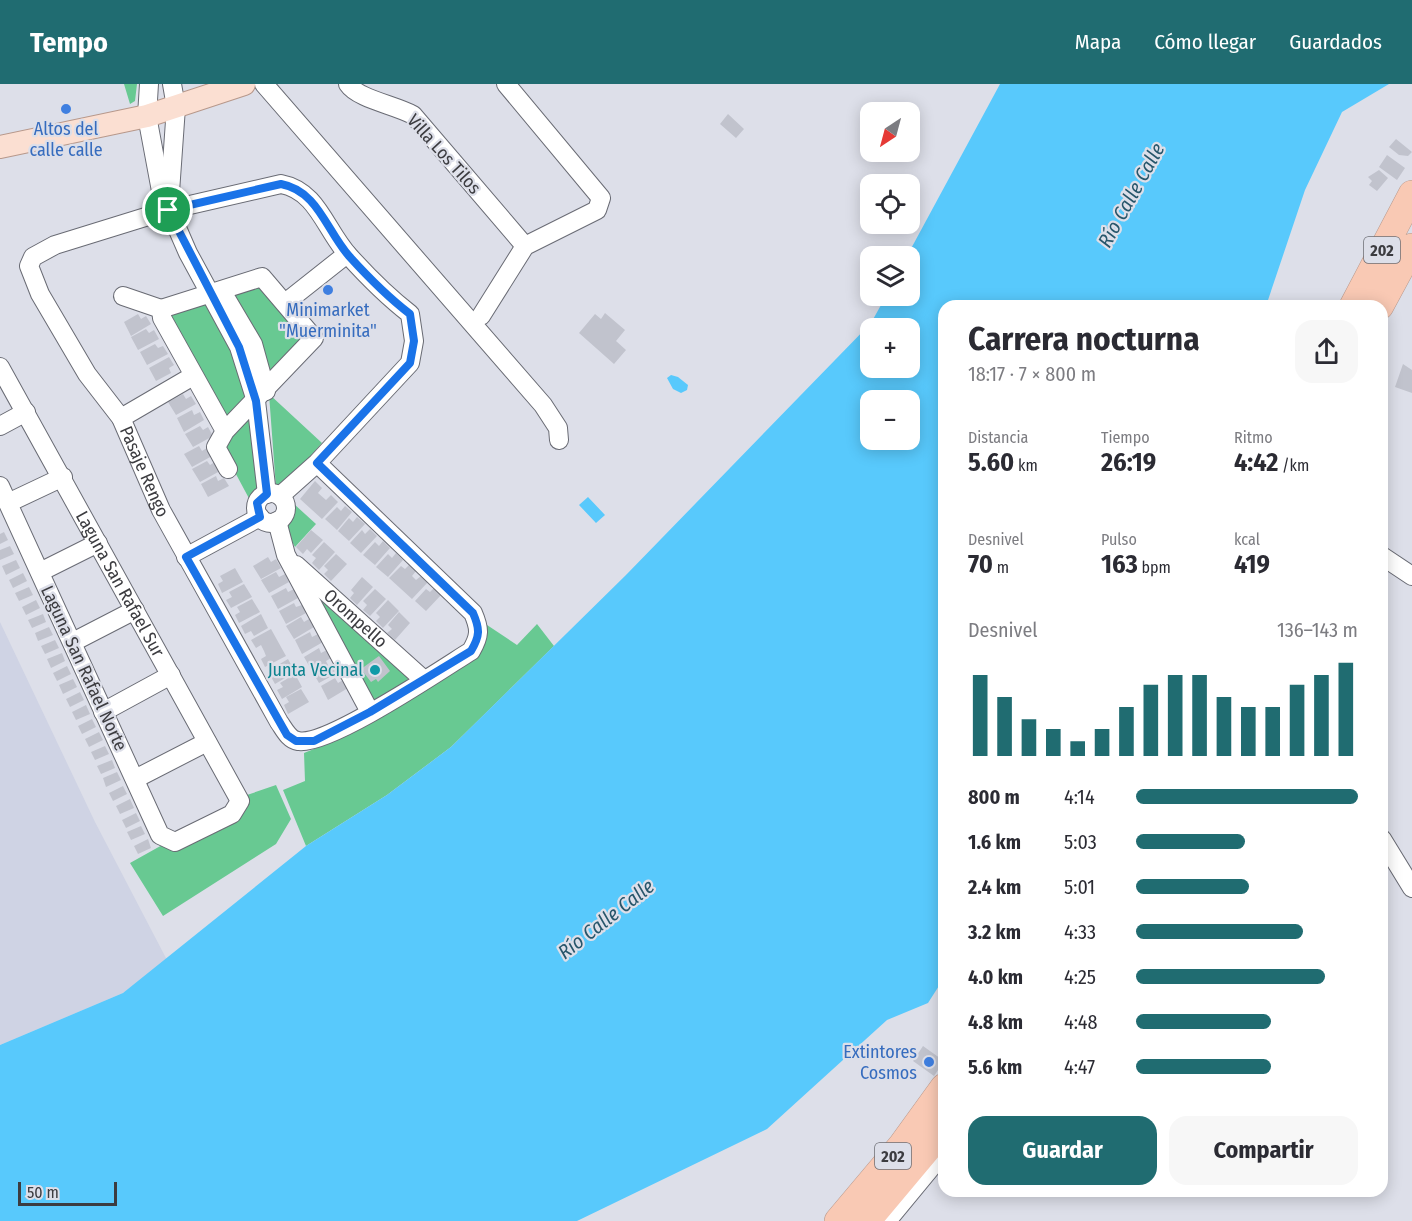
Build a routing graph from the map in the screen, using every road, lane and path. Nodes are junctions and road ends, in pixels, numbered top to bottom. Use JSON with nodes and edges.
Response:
{"nodes":[{"id":1,"x":149,"y":84,"type":"edge"},
{"id":2,"x":172,"y":84,"type":"edge"},
{"id":3,"x":244,"y":84,"type":"edge"},
{"id":4,"x":264,"y":84,"type":"edge"},
{"id":5,"x":348,"y":84,"type":"edge"},
{"id":6,"x":506,"y":84,"type":"edge"},
{"id":7,"x":176,"y":107,"type":"junction"},
{"id":8,"x":147,"y":116,"type":"junction"},
{"id":9,"x":0,"y":147,"type":"edge"},
{"id":10,"x":1412,"y":194,"type":"edge"},
{"id":11,"x":168,"y":210,"type":"junction"},
{"id":12,"x":525,"y":246,"type":"junction"},
{"id":13,"x":1412,"y":247,"type":"edge"},
{"id":14,"x":347,"y":254,"type":"junction"},
{"id":15,"x":214,"y":291,"type":"junction"},
{"id":16,"x":123,"y":296,"type":"dead end"},
{"id":17,"x":1356,"y":300,"type":"edge"},
{"id":18,"x":1383,"y":300,"type":"edge"},
{"id":19,"x":285,"y":303,"type":"junction"},
{"id":20,"x":161,"y":309,"type":"junction"},
{"id":21,"x":481,"y":316,"type":"dead end"},
{"id":22,"x":0,"y":367,"type":"edge"},
{"id":23,"x":193,"y":376,"type":"junction"},
{"id":24,"x":261,"y":396,"type":"junction"},
{"id":25,"x":26,"y":412,"type":"junction"},
{"id":26,"x":121,"y":418,"type":"junction"},
{"id":27,"x":0,"y":426,"type":"edge"},
{"id":28,"x":225,"y":431,"type":"junction"},
{"id":29,"x":559,"y":440,"type":"dead end"},
{"id":30,"x":317,"y":463,"type":"junction"},
{"id":31,"x":228,"y":469,"type":"dead end"},
{"id":32,"x":63,"y":477,"type":"junction"},
{"id":33,"x":0,"y":486,"type":"edge"},
{"id":34,"x":274,"y":495,"type":"junction"},
{"id":35,"x":8,"y":503,"type":"junction"},
{"id":36,"x":268,"y":519,"type":"junction"},
{"id":37,"x":98,"y":543,"type":"junction"},
{"id":38,"x":286,"y":555,"type":"junction"},
{"id":39,"x":186,"y":557,"type":"junction"},
{"id":40,"x":1388,"y":560,"type":"edge"},
{"id":41,"x":40,"y":572,"type":"junction"},
{"id":42,"x":1412,"y":576,"type":"edge"},
{"id":43,"x":135,"y":610,"type":"junction"},
{"id":44,"x":73,"y":642,"type":"junction"},
{"id":45,"x":171,"y":675,"type":"junction"},
{"id":46,"x":424,"y":680,"type":"junction"},
{"id":47,"x":103,"y":712,"type":"junction"},
{"id":48,"x":370,"y":712,"type":"junction"},
{"id":49,"x":207,"y":742,"type":"junction"},
{"id":50,"x":135,"y":779,"type":"junction"},
{"id":51,"x":175,"y":842,"type":"joint"},
{"id":52,"x":1388,"y":848,"type":"edge"},
{"id":53,"x":1412,"y":888,"type":"edge"},
{"id":54,"x":938,"y":1095,"type":"edge"},
{"id":55,"x":938,"y":1136,"type":"edge"},
{"id":56,"x":938,"y":1159,"type":"edge"},
{"id":57,"x":838,"y":1221,"type":"edge"},
{"id":58,"x":867,"y":1221,"type":"edge"},
{"id":59,"x":887,"y":1221,"type":"edge"}],
"edges":[{"from":1,"to":8,"type":"street","name":"Orompello"},
{"from":2,"to":7,"type":"street"},
{"from":3,"to":7,"type":"main road"},
{"from":4,"to":29,"type":"street"},
{"from":5,"to":12,"type":"street","name":"Villa Los Tilos"},
{"from":6,"to":12,"type":"street"},
{"from":7,"to":8,"type":"main road"},
{"from":7,"to":11,"type":"street"},
{"from":8,"to":9,"type":"main road"},
{"from":8,"to":11,"type":"street","name":"Orompello"},
{"from":10,"to":17,"type":"highway","number":"202"},
{"from":11,"to":14,"type":"street"},
{"from":11,"to":15,"type":"street","name":"Orompello"},
{"from":11,"to":26,"type":"street","name":"Pasaje Rengo"},
{"from":12,"to":21,"type":"street"},
{"from":13,"to":18,"type":"highway","number":"202"},
{"from":14,"to":19,"type":"street"},
{"from":14,"to":30,"type":"street"},
{"from":15,"to":19,"type":"street"},
{"from":15,"to":20,"type":"street"},
{"from":15,"to":24,"type":"street","name":"Orompello"},
{"from":16,"to":20,"type":"street"},
{"from":19,"to":24,"type":"street"},
{"from":20,"to":23,"type":"street"},
{"from":22,"to":25,"type":"street","name":"Laguna San Rafael Sur"},
{"from":23,"to":26,"type":"street"},
{"from":23,"to":28,"type":"street"},
{"from":24,"to":28,"type":"street"},
{"from":24,"to":34,"type":"street","name":"Orompello"},
{"from":25,"to":27,"type":"street"},
{"from":25,"to":32,"type":"street","name":"Laguna San Rafael Sur"},
{"from":26,"to":39,"type":"street","name":"Pasaje Rengo"},
{"from":28,"to":31,"type":"street"},
{"from":30,"to":34,"type":"street"},
{"from":30,"to":46,"type":"street","name":"Pasaje Rengo"},
{"from":32,"to":35,"type":"street"},
{"from":32,"to":37,"type":"street","name":"Laguna San Rafael Sur"},
{"from":33,"to":35,"type":"street","name":"Laguna San Rafael Norte"},
{"from":34,"to":36,"type":"street","name":"Orompello"},
{"from":34,"to":36,"type":"street","name":"Orompello"},
{"from":35,"to":41,"type":"street","name":"Laguna San Rafael Norte"},
{"from":36,"to":38,"type":"street","name":"Orompello"},
{"from":36,"to":39,"type":"street"},
{"from":37,"to":41,"type":"street"},
{"from":37,"to":43,"type":"street","name":"Laguna San Rafael Sur"},
{"from":38,"to":46,"type":"street","name":"Orompello"},
{"from":38,"to":48,"type":"street","name":"Orompello"},
{"from":39,"to":48,"type":"street","name":"Pasaje Rengo"},
{"from":40,"to":42,"type":"street"},
{"from":41,"to":44,"type":"street","name":"Laguna San Rafael Norte"},
{"from":43,"to":44,"type":"street"},
{"from":43,"to":45,"type":"street","name":"Laguna San Rafael Sur"},
{"from":44,"to":47,"type":"street","name":"Laguna San Rafael Norte"},
{"from":45,"to":47,"type":"street"},
{"from":45,"to":49,"type":"street","name":"Laguna San Rafael Sur"},
{"from":46,"to":48,"type":"street","name":"Pasaje Rengo"},
{"from":47,"to":50,"type":"street","name":"Laguna San Rafael Norte"},
{"from":49,"to":50,"type":"street"},
{"from":49,"to":51,"type":"street","name":"Laguna San Rafael Sur"},
{"from":50,"to":51,"type":"street","name":"Laguna San Rafael Norte"},
{"from":52,"to":53,"type":"street"},
{"from":54,"to":57,"type":"highway","number":"202"},
{"from":55,"to":58,"type":"highway","number":"202"},
{"from":56,"to":59,"type":"street"}]}
